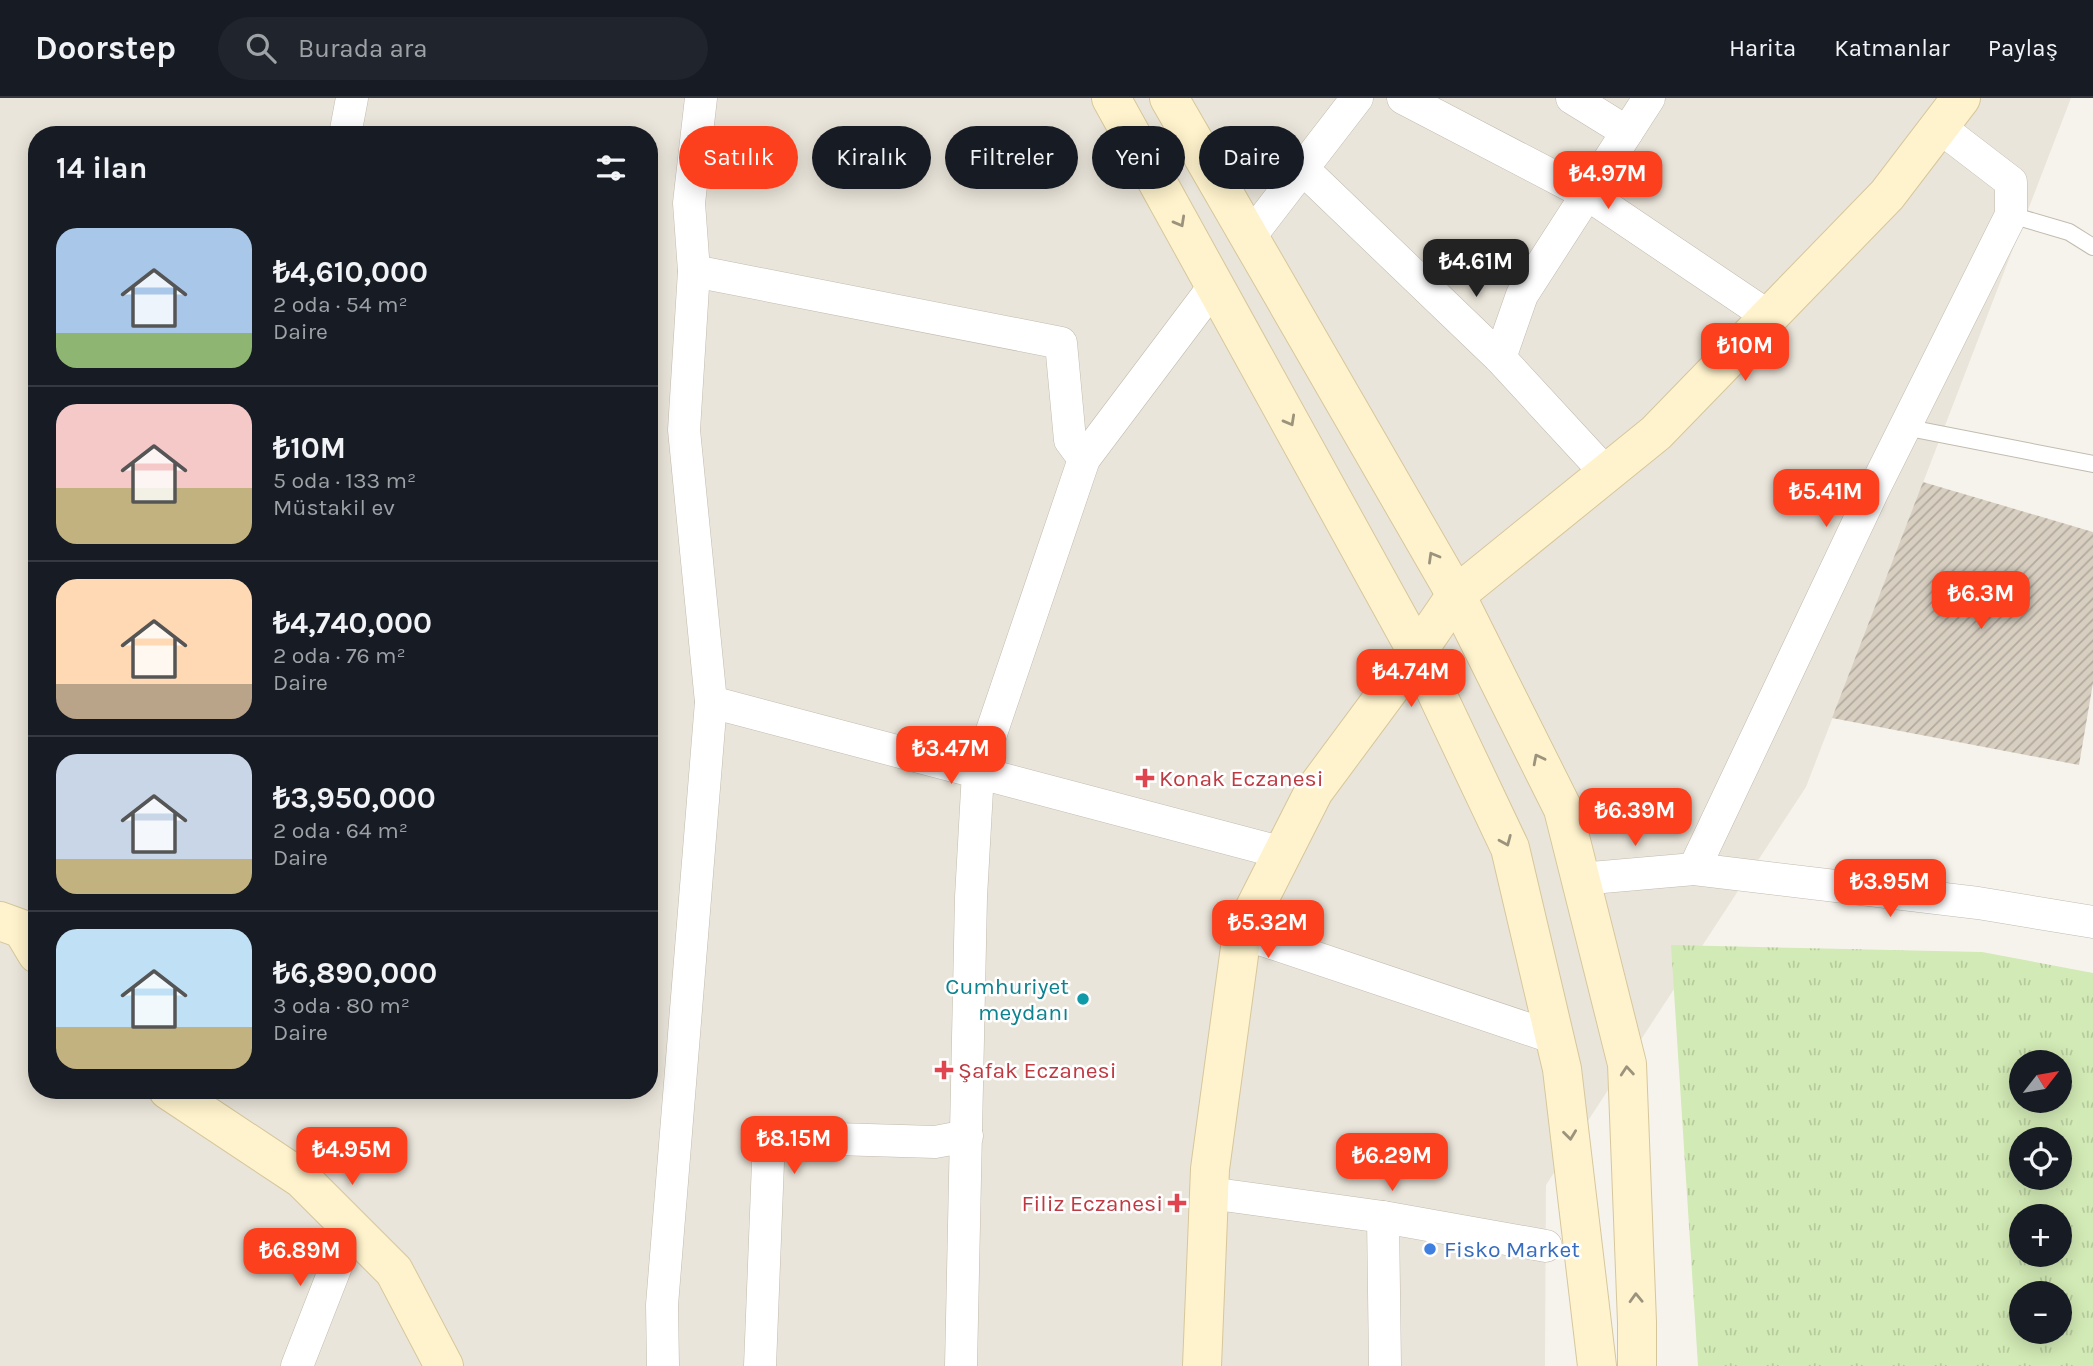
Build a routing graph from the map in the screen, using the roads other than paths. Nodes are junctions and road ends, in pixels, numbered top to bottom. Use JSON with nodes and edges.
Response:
{"nodes":[{"id":1,"x":352,"y":98,"type":"edge"},
{"id":2,"x":701,"y":98,"type":"edge"},
{"id":3,"x":1111,"y":98,"type":"edge"},
{"id":4,"x":1169,"y":98,"type":"edge"},
{"id":5,"x":1357,"y":98,"type":"edge"},
{"id":6,"x":1403,"y":98,"type":"edge"},
{"id":7,"x":1572,"y":98,"type":"edge"},
{"id":8,"x":1649,"y":98,"type":"edge"},
{"id":9,"x":1949,"y":112,"type":"edge"},
{"id":10,"x":347,"y":126,"type":"edge"},
{"id":11,"x":1628,"y":132,"type":"junction"},
{"id":12,"x":1304,"y":168,"type":"edge"},
{"id":13,"x":1304,"y":170,"type":"edge"},
{"id":14,"x":1287,"y":189,"type":"edge"},
{"id":15,"x":1587,"y":194,"type":"junction"},
{"id":16,"x":2011,"y":215,"type":"junction"},
{"id":17,"x":1249,"y":238,"type":"junction"},
{"id":18,"x":2093,"y":247,"type":"edge"},
{"id":19,"x":694,"y":271,"type":"junction"},
{"id":20,"x":1215,"y":285,"type":"junction"},
{"id":21,"x":1768,"y":316,"type":"junction"},
{"id":22,"x":1500,"y":358,"type":"junction"},
{"id":23,"x":1904,"y":427,"type":"junction"},
{"id":24,"x":1084,"y":459,"type":"junction"},
{"id":25,"x":2093,"y":464,"type":"edge"},
{"id":26,"x":1606,"y":473,"type":"junction"},
{"id":27,"x":1456,"y":596,"type":"junction"},
{"id":28,"x":1418,"y":652,"type":"junction"},
{"id":29,"x":711,"y":702,"type":"junction"},
{"id":30,"x":978,"y":772,"type":"junction"},
{"id":31,"x":1283,"y":853,"type":"junction"},
{"id":32,"x":1694,"y":869,"type":"junction"},
{"id":33,"x":1580,"y":879,"type":"junction"},
{"id":34,"x":0,"y":921,"type":"edge"},
{"id":35,"x":2093,"y":922,"type":"edge"},
{"id":36,"x":1242,"y":933,"type":"junction"},
{"id":37,"x":28,"y":939,"type":"edge"},
{"id":38,"x":1555,"y":1038,"type":"junction"},
{"id":39,"x":182,"y":1099,"type":"edge"},
{"id":40,"x":967,"y":1136,"type":"junction"},
{"id":41,"x":1209,"y":1193,"type":"junction"},
{"id":42,"x":1383,"y":1217,"type":"junction"},
{"id":43,"x":351,"y":1228,"type":"junction"},
{"id":44,"x":1546,"y":1246,"type":"dead end"},
{"id":45,"x":298,"y":1366,"type":"edge"},
{"id":46,"x":444,"y":1366,"type":"edge"},
{"id":47,"x":663,"y":1366,"type":"edge"},
{"id":48,"x":760,"y":1366,"type":"edge"},
{"id":49,"x":961,"y":1366,"type":"edge"},
{"id":50,"x":1202,"y":1366,"type":"edge"},
{"id":51,"x":1385,"y":1366,"type":"edge"},
{"id":52,"x":1597,"y":1366,"type":"edge"},
{"id":53,"x":1637,"y":1366,"type":"edge"}],
"edges":[{"from":1,"to":10,"type":"street"},
{"from":2,"to":19,"type":"street"},
{"from":3,"to":20,"type":"main road","one_way":true},
{"from":4,"to":17,"type":"main road"},
{"from":5,"to":12,"type":"street"},
{"from":6,"to":15,"type":"street"},
{"from":7,"to":11,"type":"street"},
{"from":8,"to":11,"type":"street"},
{"from":9,"to":16,"type":"street"},
{"from":9,"to":21,"type":"main road"},
{"from":11,"to":15,"type":"street"},
{"from":13,"to":22,"type":"street"},
{"from":14,"to":17,"type":"street"},
{"from":15,"to":21,"type":"street"},
{"from":15,"to":22,"type":"street"},
{"from":16,"to":18,"type":"lane"},
{"from":16,"to":23,"type":"street"},
{"from":27,"to":17,"type":"main road","one_way":true},
{"from":19,"to":24,"type":"street"},
{"from":19,"to":29,"type":"street"},
{"from":20,"to":24,"type":"street"},
{"from":20,"to":28,"type":"main road","one_way":true},
{"from":21,"to":26,"type":"main road"},
{"from":22,"to":26,"type":"street"},
{"from":23,"to":25,"type":"lane"},
{"from":23,"to":32,"type":"street"},
{"from":24,"to":30,"type":"street"},
{"from":26,"to":27,"type":"main road"},
{"from":27,"to":28,"type":"main road"},
{"from":33,"to":27,"type":"main road","one_way":true},
{"from":28,"to":31,"type":"main road"},
{"from":28,"to":38,"type":"main road","one_way":true},
{"from":29,"to":30,"type":"street"},
{"from":29,"to":47,"type":"street"},
{"from":30,"to":31,"type":"street"},
{"from":30,"to":40,"type":"street"},
{"from":31,"to":36,"type":"main road"},
{"from":32,"to":33,"type":"street"},
{"from":32,"to":35,"type":"street"},
{"from":53,"to":33,"type":"main road","one_way":true},
{"from":34,"to":37,"type":"main road"},
{"from":36,"to":38,"type":"street"},
{"from":36,"to":41,"type":"main road"},
{"from":38,"to":52,"type":"main road","one_way":true},
{"from":39,"to":43,"type":"main road"},
{"from":40,"to":48,"type":"street"},
{"from":40,"to":49,"type":"street"},
{"from":41,"to":42,"type":"street"},
{"from":41,"to":50,"type":"main road"},
{"from":42,"to":44,"type":"street"},
{"from":42,"to":51,"type":"street"},
{"from":43,"to":45,"type":"street"},
{"from":43,"to":46,"type":"main road"}]}
